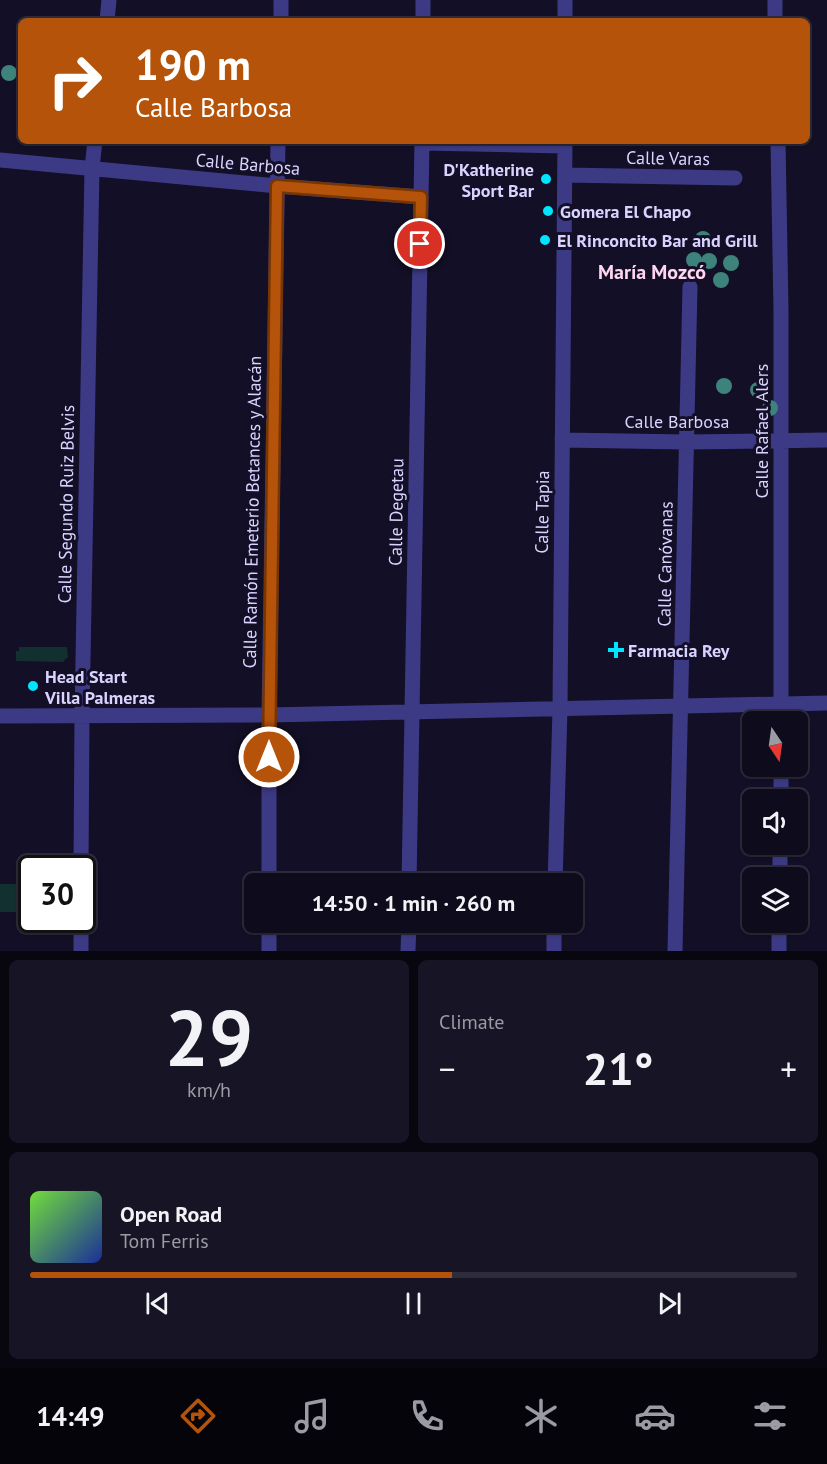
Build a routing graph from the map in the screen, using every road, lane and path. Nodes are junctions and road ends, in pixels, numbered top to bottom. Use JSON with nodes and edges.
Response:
{"nodes":[{"id":1,"x":109,"y":0,"type":"edge"},
{"id":2,"x":281,"y":0,"type":"edge"},
{"id":3,"x":423,"y":0,"type":"edge"},
{"id":4,"x":565,"y":0,"type":"edge"},
{"id":5,"x":775,"y":0,"type":"edge"},
{"id":6,"x":107,"y":18,"type":"edge"},
{"id":7,"x":281,"y":18,"type":"edge"},
{"id":8,"x":423,"y":18,"type":"edge"},
{"id":9,"x":565,"y":18,"type":"edge"},
{"id":10,"x":776,"y":18,"type":"edge"},
{"id":11,"x":95,"y":144,"type":"edge"},
{"id":12,"x":278,"y":144,"type":"edge"},
{"id":13,"x":422,"y":144,"type":"edge"},
{"id":14,"x":566,"y":144,"type":"edge"},
{"id":15,"x":778,"y":144,"type":"edge"},
{"id":16,"x":0,"y":160,"type":"edge"},
{"id":17,"x":92,"y":168,"type":"junction"},
{"id":18,"x":565,"y":175,"type":"junction"},
{"id":19,"x":735,"y":178,"type":"dead end"},
{"id":20,"x":277,"y":186,"type":"junction"},
{"id":21,"x":421,"y":197,"type":"junction"},
{"id":22,"x":690,"y":287,"type":"dead end"},
{"id":23,"x":562,"y":440,"type":"junction"},
{"id":24,"x":781,"y":440,"type":"junction"},
{"id":25,"x":827,"y":440,"type":"edge"},
{"id":26,"x":687,"y":442,"type":"junction"},
{"id":27,"x":827,"y":703,"type":"edge"},
{"id":28,"x":782,"y":705,"type":"junction"},
{"id":29,"x":681,"y":706,"type":"junction"},
{"id":30,"x":560,"y":709,"type":"junction"},
{"id":31,"x":411,"y":711,"type":"junction"},
{"id":32,"x":782,"y":711,"type":"edge"},
{"id":33,"x":82,"y":715,"type":"junction"},
{"id":34,"x":268,"y":715,"type":"junction"},
{"id":35,"x":0,"y":716,"type":"edge"},
{"id":36,"x":81,"y":855,"type":"edge"},
{"id":37,"x":269,"y":873,"type":"edge"},
{"id":38,"x":409,"y":873,"type":"edge"},
{"id":39,"x":555,"y":873,"type":"edge"},
{"id":40,"x":81,"y":933,"type":"edge"},
{"id":41,"x":269,"y":933,"type":"edge"},
{"id":42,"x":409,"y":933,"type":"edge"},
{"id":43,"x":555,"y":933,"type":"edge"},
{"id":44,"x":779,"y":933,"type":"edge"},
{"id":45,"x":81,"y":951,"type":"edge"},
{"id":46,"x":269,"y":951,"type":"edge"},
{"id":47,"x":408,"y":951,"type":"edge"},
{"id":48,"x":554,"y":951,"type":"edge"},
{"id":49,"x":675,"y":951,"type":"edge"},
{"id":50,"x":779,"y":951,"type":"edge"}],
"edges":[{"from":1,"to":6,"type":"street"},
{"from":2,"to":7,"type":"street"},
{"from":3,"to":8,"type":"street"},
{"from":4,"to":9,"type":"street"},
{"from":5,"to":10,"type":"street"},
{"from":11,"to":17,"type":"street","name":"Calle Segundo Ruiz Belvis"},
{"from":12,"to":20,"type":"street","name":"Calle Ramón Emeterio Betances y Alacán"},
{"from":13,"to":21,"type":"street","name":"Calle Degetau"},
{"from":14,"to":18,"type":"street","name":"Calle Tapia"},
{"from":15,"to":24,"type":"street","name":"Calle Rafael Alers"},
{"from":16,"to":17,"type":"street","name":"Calle Barbosa"},
{"from":17,"to":20,"type":"street","name":"Calle Barbosa"},
{"from":17,"to":33,"type":"street","name":"Calle Segundo Ruiz Belvis"},
{"from":18,"to":19,"type":"street","name":"Calle Varas"},
{"from":18,"to":23,"type":"street","name":"Calle Tapia"},
{"from":20,"to":21,"type":"street","name":"Calle Barbosa"},
{"from":20,"to":34,"type":"street","name":"Calle Ramón Emeterio Betances y Alacán"},
{"from":21,"to":31,"type":"street","name":"Calle Degetau"},
{"from":22,"to":26,"type":"street","name":"Calle Canóvanas"},
{"from":23,"to":26,"type":"street","name":"Calle Barbosa"},
{"from":23,"to":30,"type":"street","name":"Calle Tapia"},
{"from":24,"to":25,"type":"street","name":"Calle Barbosa"},
{"from":24,"to":26,"type":"street","name":"Calle Barbosa"},
{"from":24,"to":28,"type":"street","name":"Calle Rafael Alers"},
{"from":26,"to":29,"type":"street","name":"Calle Canóvanas"},
{"from":27,"to":28,"type":"street"},
{"from":28,"to":29,"type":"street"},
{"from":28,"to":32,"type":"street","name":"Calle Rafael Alers"},
{"from":29,"to":30,"type":"street"},
{"from":29,"to":49,"type":"street","name":"Calle Canóvanas"},
{"from":30,"to":31,"type":"street"},
{"from":30,"to":39,"type":"street","name":"Calle Tapia"},
{"from":31,"to":34,"type":"street"},
{"from":31,"to":38,"type":"street","name":"Calle Degetau"},
{"from":33,"to":34,"type":"street"},
{"from":33,"to":35,"type":"street"},
{"from":33,"to":36,"type":"street","name":"Calle Segundo Ruiz Belvis"},
{"from":34,"to":37,"type":"street","name":"Calle Ramón Emeterio Betances y Alacán"},
{"from":40,"to":45,"type":"street"},
{"from":41,"to":46,"type":"street"},
{"from":42,"to":47,"type":"street"},
{"from":43,"to":48,"type":"street"},
{"from":44,"to":50,"type":"street"}]}
